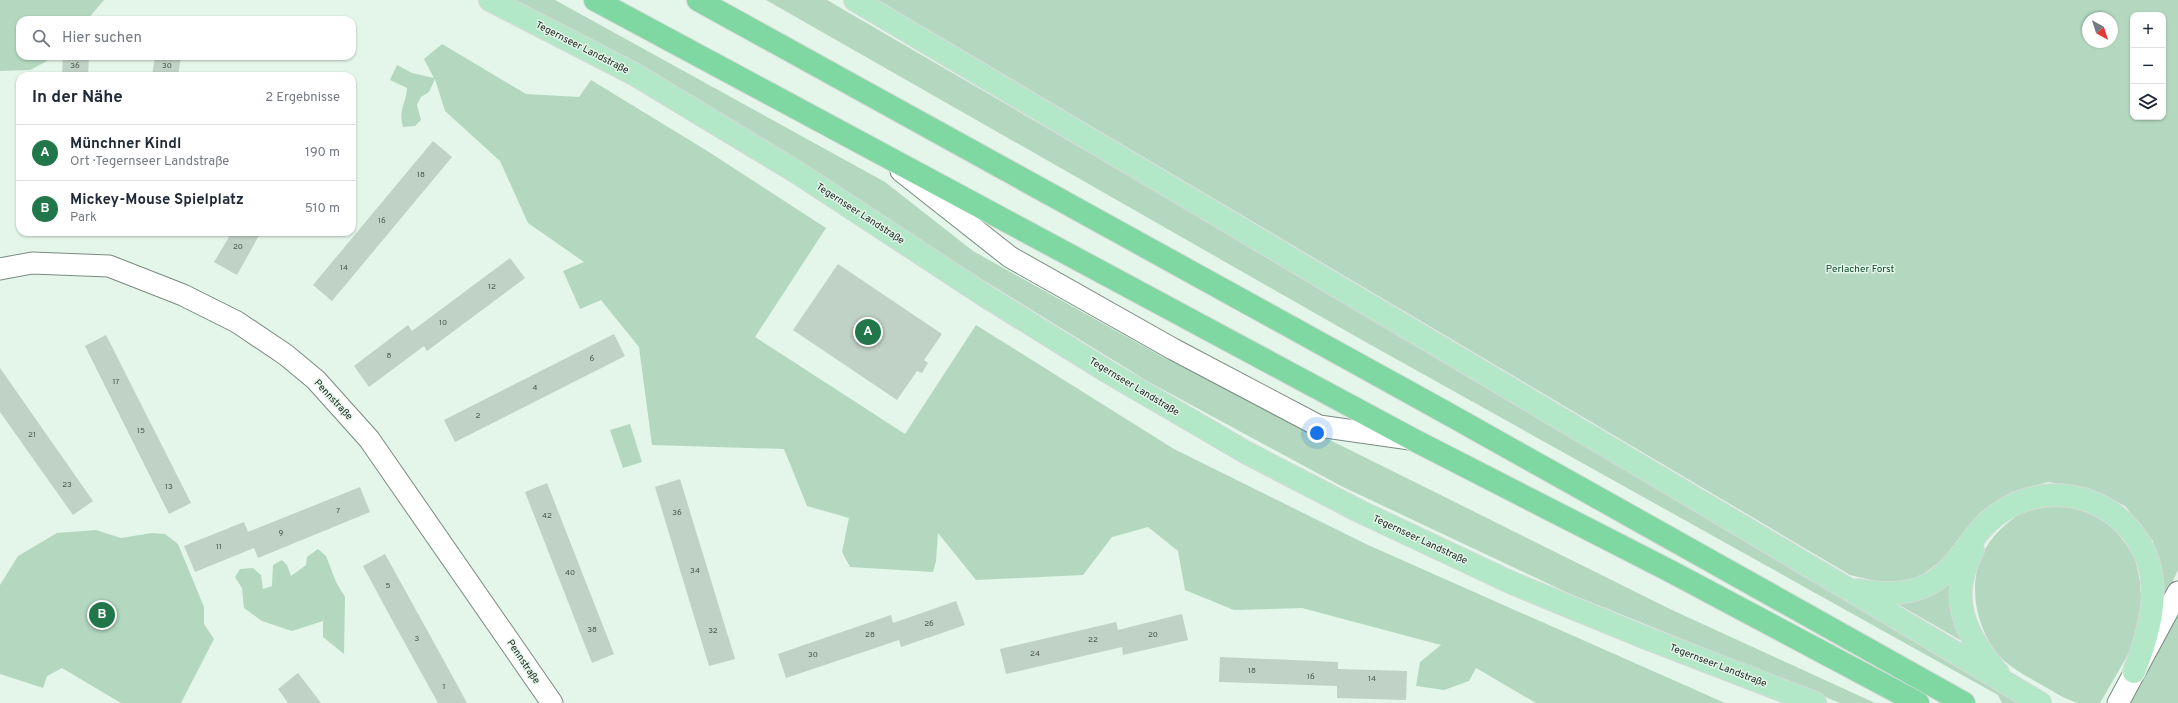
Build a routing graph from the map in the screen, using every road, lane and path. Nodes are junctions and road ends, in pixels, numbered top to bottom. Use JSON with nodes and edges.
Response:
{"nodes":[{"id":1,"x":490,"y":0,"type":"edge"},
{"id":2,"x":595,"y":0,"type":"edge"},
{"id":3,"x":698,"y":0,"type":"edge"},
{"id":4,"x":855,"y":0,"type":"edge"},
{"id":5,"x":876,"y":151,"type":"junction"},
{"id":6,"x":0,"y":268,"type":"edge"},
{"id":7,"x":1414,"y":440,"type":"junction"},
{"id":8,"x":1987,"y":523,"type":"junction"},
{"id":9,"x":1850,"y":589,"type":"junction"},
{"id":10,"x":2178,"y":592,"type":"edge"},
{"id":11,"x":2134,"y":672,"type":"junction"},
{"id":12,"x":2009,"y":685,"type":"junction"},
{"id":13,"x":552,"y":703,"type":"edge"},
{"id":14,"x":1815,"y":703,"type":"edge"},
{"id":15,"x":1918,"y":703,"type":"edge"},
{"id":16,"x":1964,"y":703,"type":"edge"},
{"id":17,"x":2040,"y":703,"type":"edge"},
{"id":18,"x":2118,"y":703,"type":"edge"}],
"edges":[{"from":1,"to":14,"type":"main road","name":"Tegernseer Landstraße"},
{"from":2,"to":5,"type":"highway"},
{"from":3,"to":16,"type":"highway"},
{"from":4,"to":9,"type":"main road"},
{"from":5,"to":7,"type":"highway"},
{"from":5,"to":7,"type":"street"},
{"from":6,"to":13,"type":"street","name":"Pennstraße"},
{"from":7,"to":15,"type":"highway"},
{"from":8,"to":9,"type":"main road"},
{"from":8,"to":11,"type":"main road"},
{"from":8,"to":12,"type":"main road"},
{"from":9,"to":12,"type":"main road"},
{"from":10,"to":11,"type":"street"},
{"from":11,"to":18,"type":"street"},
{"from":12,"to":17,"type":"main road"}]}
